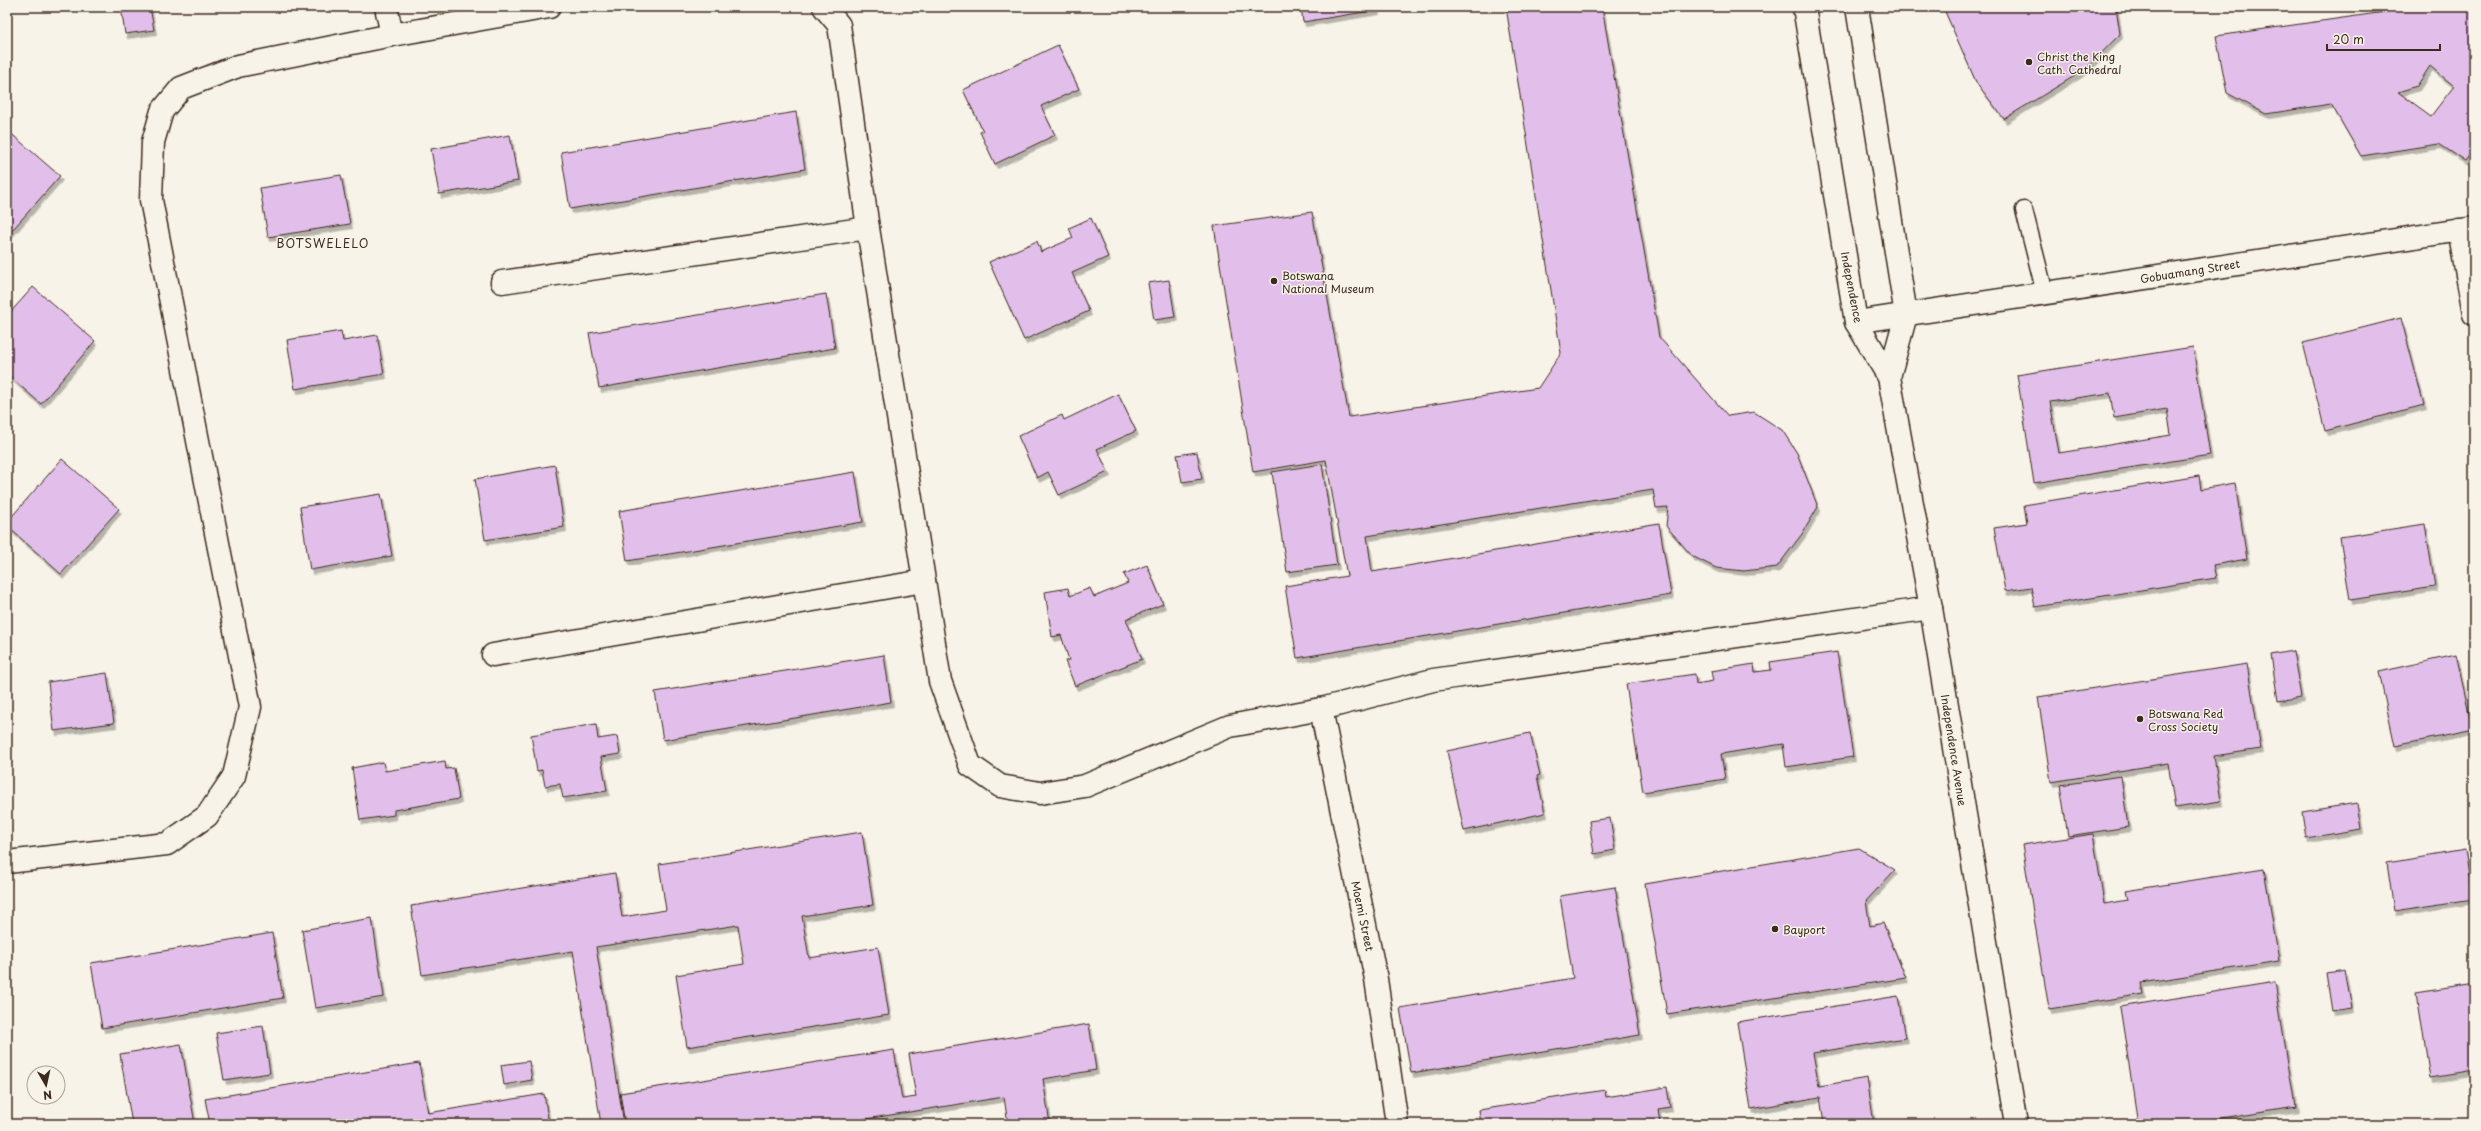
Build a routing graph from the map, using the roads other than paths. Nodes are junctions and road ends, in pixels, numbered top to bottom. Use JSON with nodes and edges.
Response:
{"nodes":[{"id":1,"x":386,"y":7,"type":"edge"},
{"id":2,"x":550,"y":7,"type":"edge"},
{"id":3,"x":824,"y":7,"type":"edge"},
{"id":4,"x":1804,"y":7,"type":"edge"},
{"id":5,"x":1858,"y":7,"type":"edge"},
{"id":6,"x":392,"y":35,"type":"junction"},
{"id":7,"x":2024,"y":210,"type":"dead end"},
{"id":8,"x":868,"y":228,"type":"junction"},
{"id":9,"x":2467,"y":229,"type":"edge"},
{"id":10,"x":502,"y":282,"type":"dead end"},
{"id":11,"x":2045,"y":293,"type":"junction"},
{"id":12,"x":2474,"y":314,"type":"edge"},
{"id":13,"x":1906,"y":315,"type":"junction"},
{"id":14,"x":1856,"y":322,"type":"junction"},
{"id":15,"x":1889,"y":377,"type":"junction"},
{"id":16,"x":924,"y":581,"type":"junction"},
{"id":17,"x":1931,"y":608,"type":"junction"},
{"id":18,"x":493,"y":655,"type":"dead end"},
{"id":19,"x":1321,"y":709,"type":"junction"},
{"id":20,"x":7,"y":862,"type":"edge"},
{"id":21,"x":1397,"y":1124,"type":"edge"},
{"id":22,"x":2016,"y":1124,"type":"edge"}],
"edges":[{"from":1,"to":6,"type":"street"},
{"from":2,"to":6,"type":"street"},
{"from":3,"to":8,"type":"street"},
{"from":4,"to":14,"type":"street","name":"Independence"},
{"from":5,"to":13,"type":"street"},
{"from":6,"to":20,"type":"street"},
{"from":7,"to":11,"type":"lane"},
{"from":8,"to":10,"type":"street"},
{"from":8,"to":16,"type":"street"},
{"from":9,"to":11,"type":"street","name":"Gobuamang Street"},
{"from":9,"to":12,"type":"street"},
{"from":11,"to":13,"type":"street","name":"Gobuamang Street"},
{"from":13,"to":14,"type":"street","name":"Gobuamang Street"},
{"from":13,"to":15,"type":"street"},
{"from":14,"to":15,"type":"street","name":"Independence"},
{"from":15,"to":17,"type":"street","name":"Independence Avenue"},
{"from":16,"to":18,"type":"street"},
{"from":16,"to":19,"type":"street"},
{"from":17,"to":19,"type":"street"},
{"from":17,"to":22,"type":"street","name":"Independence Avenue"},
{"from":19,"to":21,"type":"street","name":"Moemi Street"}]}
